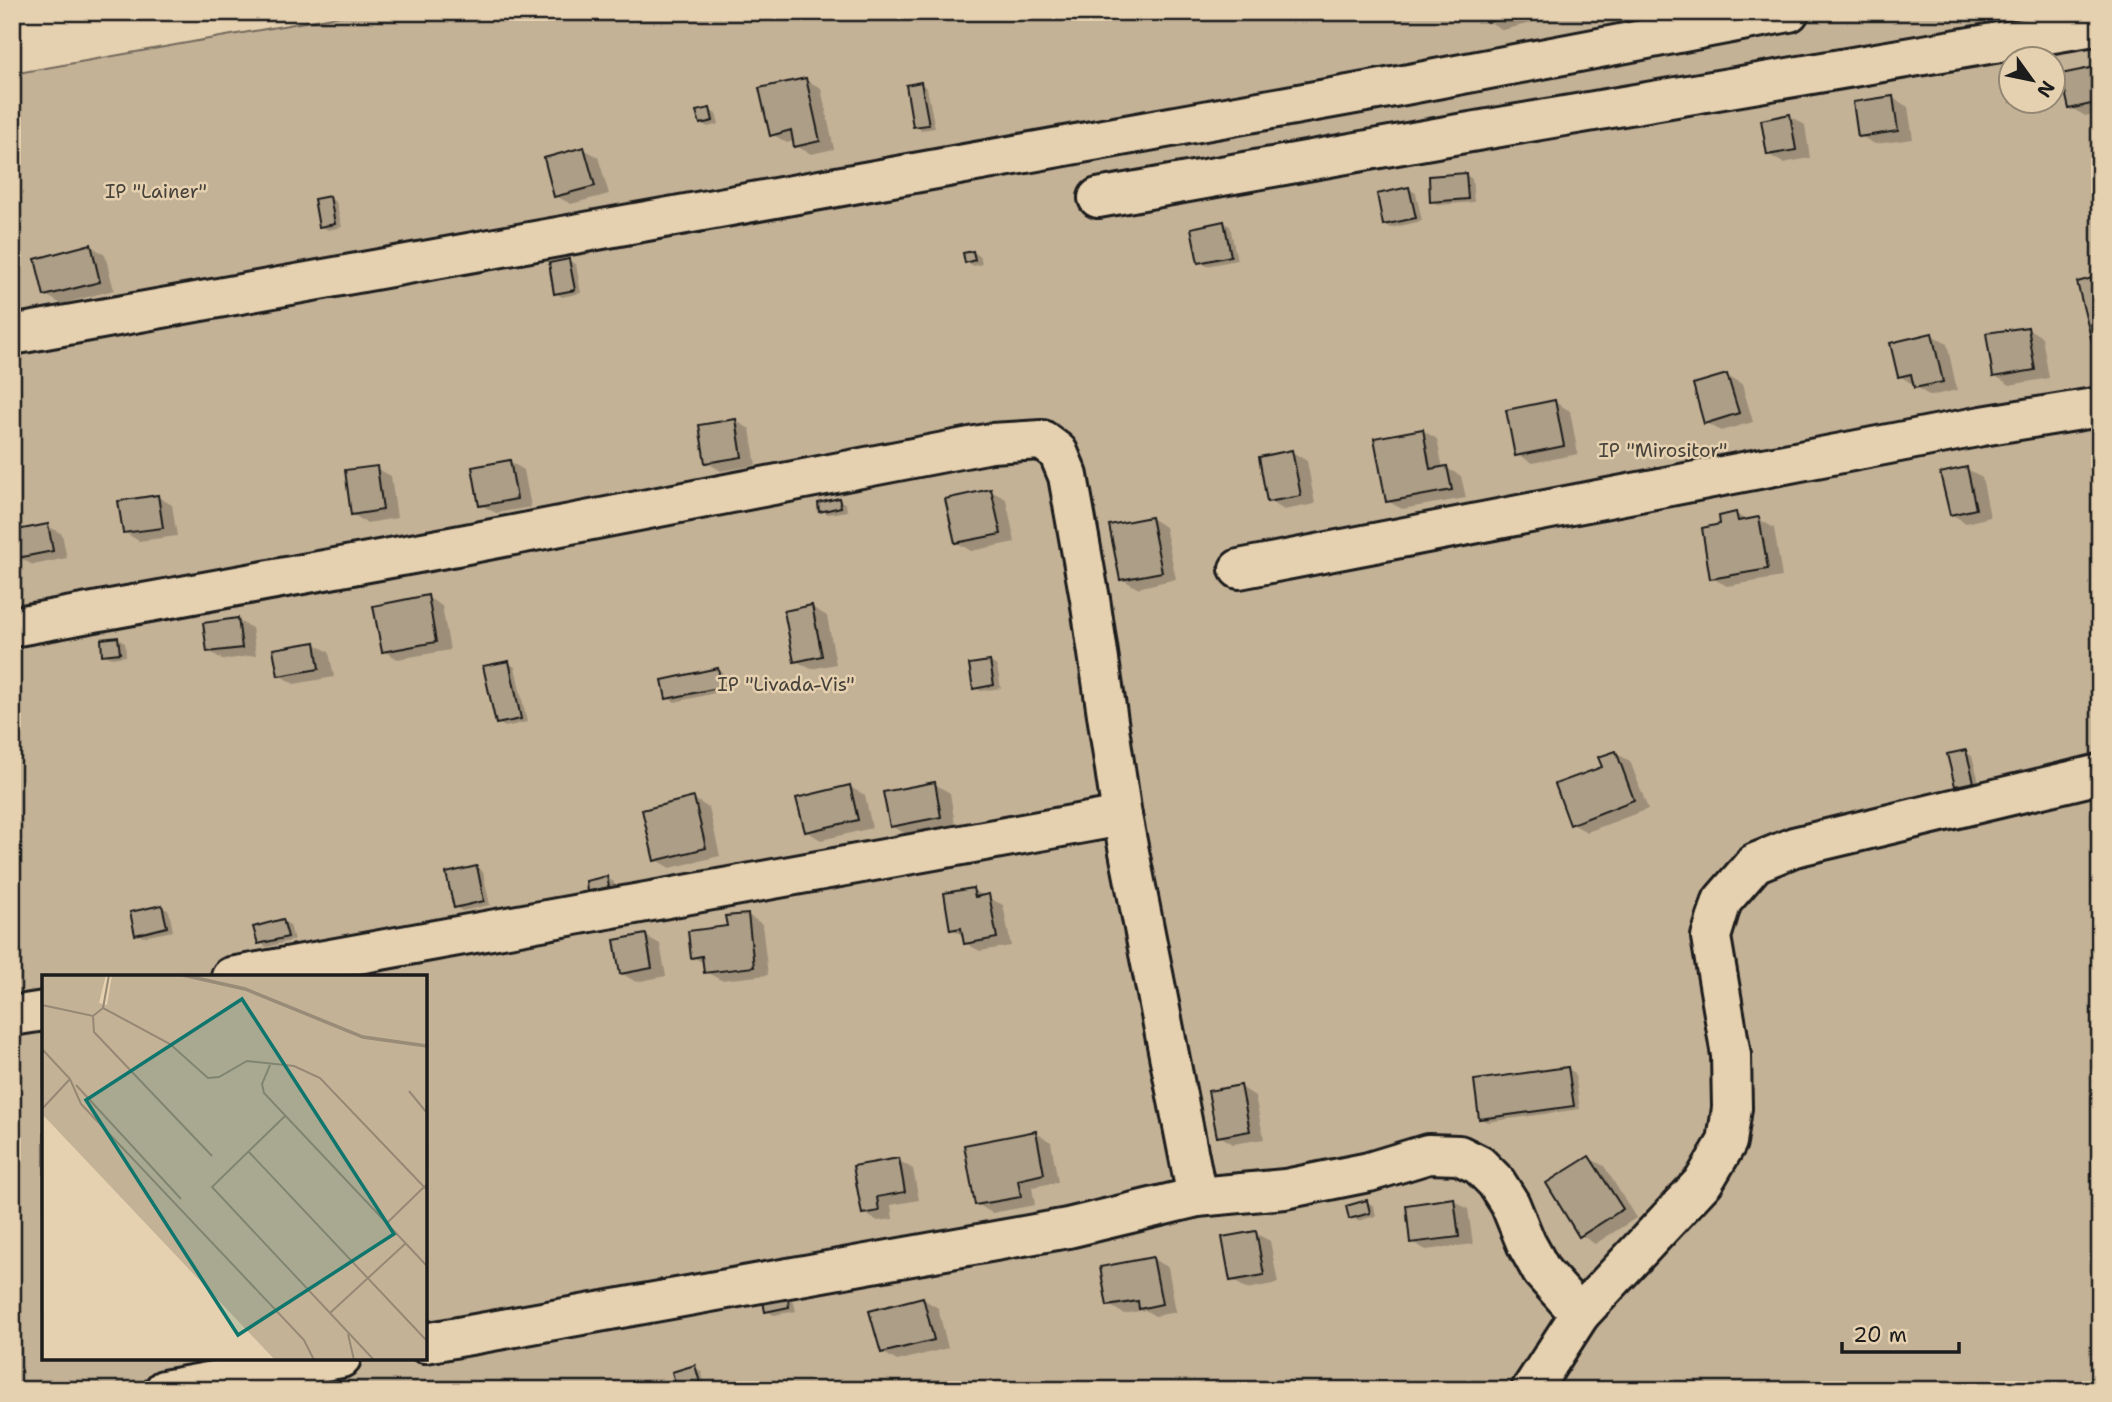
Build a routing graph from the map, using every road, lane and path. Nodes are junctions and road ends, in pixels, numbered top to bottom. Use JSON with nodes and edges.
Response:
{"nodes":[{"id":1,"x":1789,"y":12,"type":"edge"},
{"id":2,"x":2100,"y":26,"type":"edge"},
{"id":3,"x":1098,"y":198,"type":"dead end"},
{"id":4,"x":12,"y":335,"type":"edge"},
{"id":5,"x":2100,"y":407,"type":"edge"},
{"id":6,"x":1239,"y":569,"type":"dead end"},
{"id":7,"x":12,"y":627,"type":"edge"},
{"id":8,"x":2100,"y":774,"type":"edge"},
{"id":9,"x":1122,"y":816,"type":"junction"},
{"id":10,"x":242,"y":975,"type":"edge"},
{"id":11,"x":42,"y":1010,"type":"edge"},
{"id":12,"x":12,"y":1016,"type":"edge"},
{"id":13,"x":1196,"y":1197,"type":"junction"},
{"id":14,"x":1580,"y":1314,"type":"junction"},
{"id":15,"x":427,"y":1343,"type":"edge"},
{"id":16,"x":330,"y":1360,"type":"edge"},
{"id":17,"x":164,"y":1390,"type":"edge"},
{"id":18,"x":1531,"y":1390,"type":"edge"}],
"edges":[{"from":1,"to":4,"type":"street"},
{"from":2,"to":3,"type":"street"},
{"from":5,"to":6,"type":"street"},
{"from":7,"to":9,"type":"street"},
{"from":8,"to":14,"type":"street"},
{"from":9,"to":10,"type":"street"},
{"from":9,"to":13,"type":"street"},
{"from":11,"to":12,"type":"street"},
{"from":13,"to":14,"type":"street"},
{"from":13,"to":15,"type":"street"},
{"from":14,"to":18,"type":"street"},
{"from":16,"to":17,"type":"street"}]}
